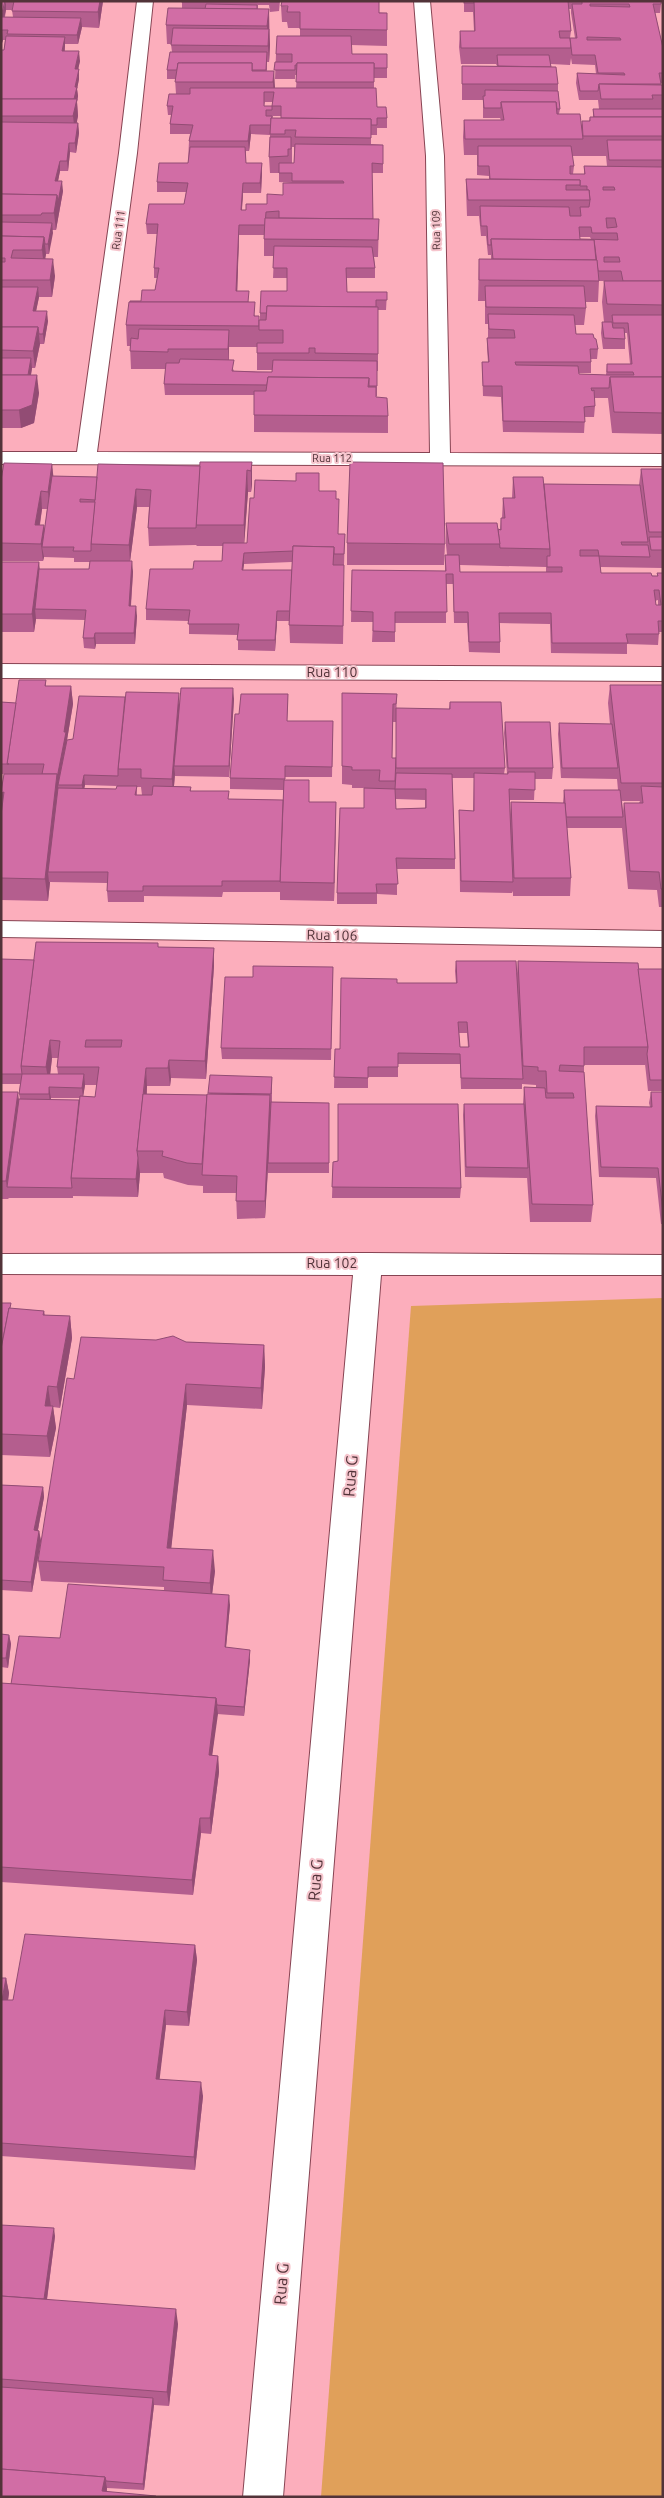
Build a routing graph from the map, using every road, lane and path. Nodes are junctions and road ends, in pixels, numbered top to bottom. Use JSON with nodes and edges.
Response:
{"nodes":[{"id":1,"x":145,"y":1,"type":"edge"},
{"id":2,"x":422,"y":1,"type":"edge"},
{"id":3,"x":1,"y":458,"type":"edge"},
{"id":4,"x":86,"y":458,"type":"junction"},
{"id":5,"x":440,"y":458,"type":"junction"},
{"id":6,"x":663,"y":460,"type":"edge"},
{"id":7,"x":1,"y":670,"type":"edge"},
{"id":8,"x":663,"y":674,"type":"edge"},
{"id":9,"x":1,"y":930,"type":"edge"},
{"id":10,"x":663,"y":939,"type":"edge"},
{"id":11,"x":368,"y":1263,"type":"junction"},
{"id":12,"x":1,"y":1264,"type":"edge"},
{"id":13,"x":663,"y":1266,"type":"edge"},
{"id":14,"x":263,"y":2497,"type":"edge"}],
"edges":[{"from":1,"to":4,"type":"street","name":"Rua 111"},
{"from":2,"to":5,"type":"street","name":"Rua 109"},
{"from":3,"to":4,"type":"street","name":"Rua 112"},
{"from":4,"to":5,"type":"street","name":"Rua 112"},
{"from":5,"to":6,"type":"street","name":"Rua 112"},
{"from":7,"to":8,"type":"street","name":"Rua 110"},
{"from":9,"to":10,"type":"street","name":"Rua 106"},
{"from":11,"to":12,"type":"street","name":"Rua 102"},
{"from":11,"to":13,"type":"street","name":"Rua 102"},
{"from":11,"to":14,"type":"street","name":"Rua G"}]}
